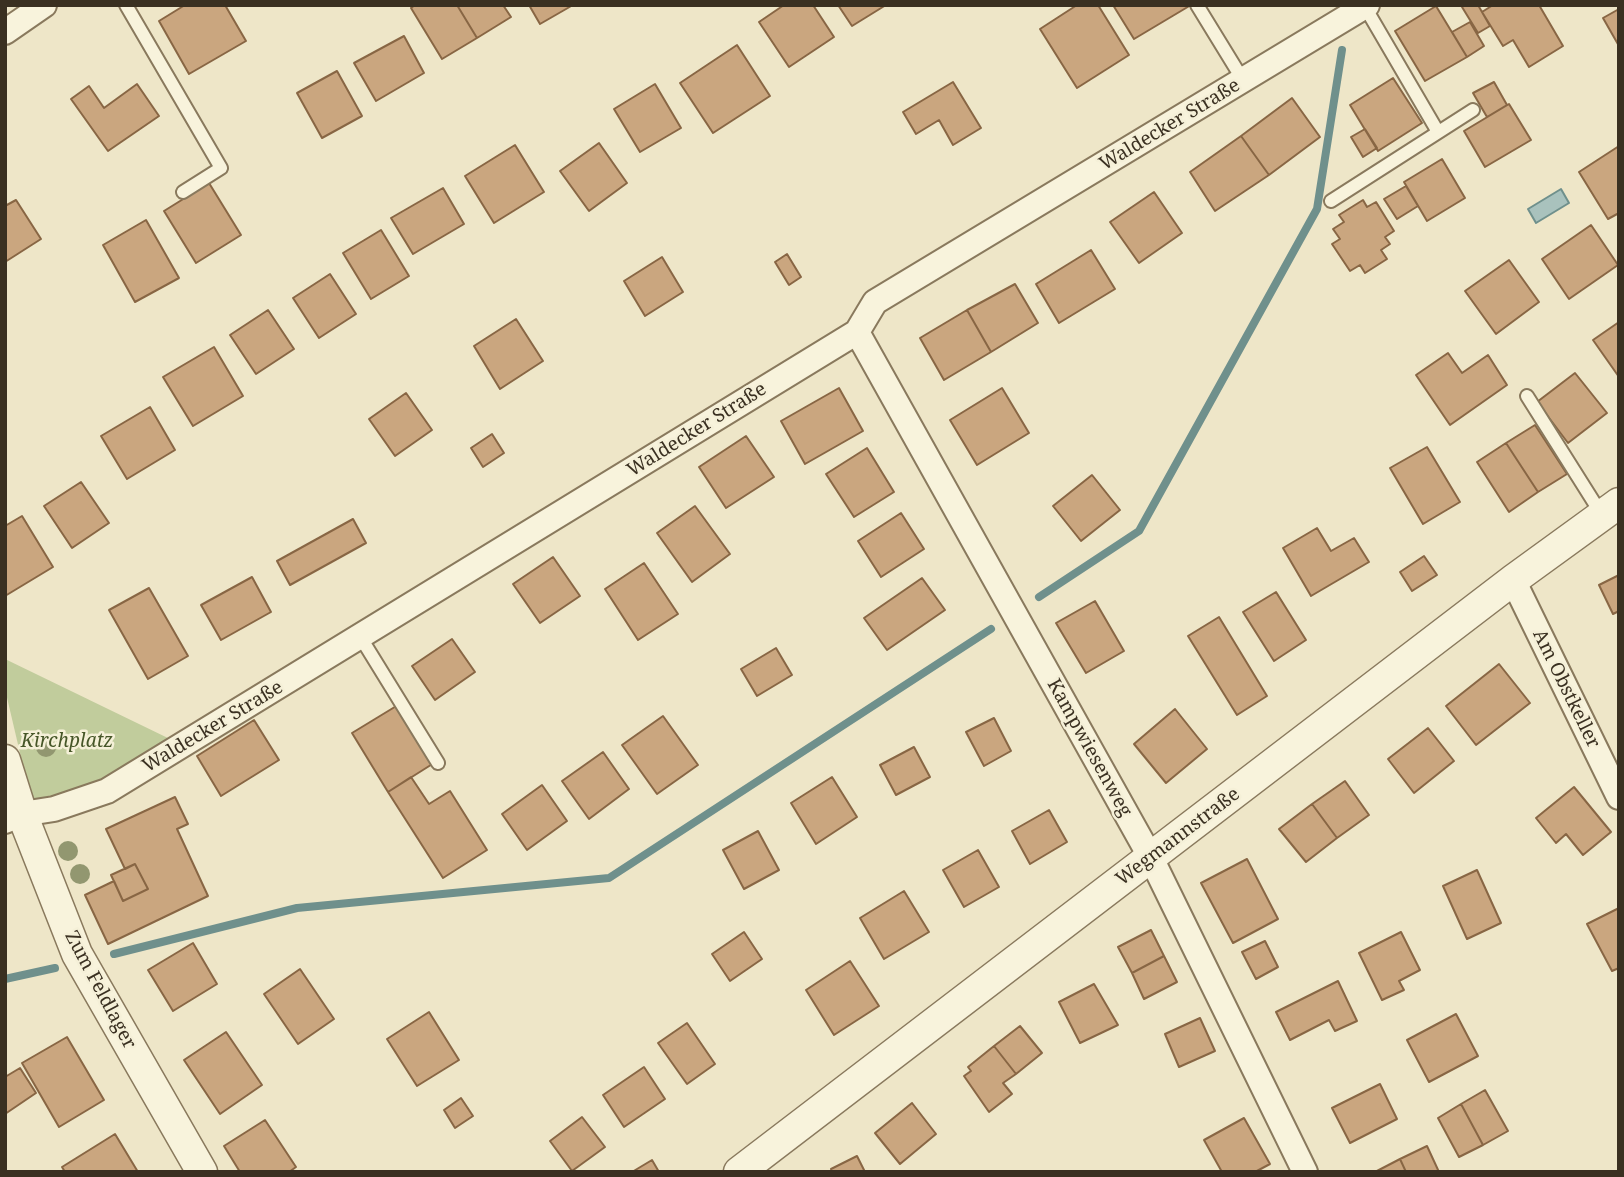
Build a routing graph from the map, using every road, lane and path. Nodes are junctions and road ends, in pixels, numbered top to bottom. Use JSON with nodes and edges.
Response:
{"nodes":[{"id":1,"x":44,"y":5,"type":"edge"},
{"id":2,"x":126,"y":5,"type":"edge"},
{"id":3,"x":1196,"y":5,"type":"edge"},
{"id":4,"x":1366,"y":6,"type":"edge"},
{"id":5,"x":5,"y":32,"type":"edge"},
{"id":6,"x":1243,"y":80,"type":"junction"},
{"id":7,"x":1473,"y":110,"type":"dead end"},
{"id":8,"x":1438,"y":132,"type":"junction"},
{"id":9,"x":183,"y":192,"type":"dead end"},
{"id":10,"x":1331,"y":201,"type":"dead end"},
{"id":11,"x":857,"y":332,"type":"junction"},
{"id":12,"x":1527,"y":397,"type":"dead end"},
{"id":13,"x":1610,"y":510,"type":"edge"},
{"id":14,"x":1513,"y":580,"type":"junction"},
{"id":15,"x":361,"y":638,"type":"junction"},
{"id":16,"x":5,"y":760,"type":"edge"},
{"id":17,"x":438,"y":763,"type":"dead end"},
{"id":18,"x":1619,"y":797,"type":"edge"},
{"id":19,"x":14,"y":817,"type":"edge"},
{"id":20,"x":1151,"y":858,"type":"junction"},
{"id":21,"x":202,"y":1172,"type":"edge"},
{"id":22,"x":739,"y":1172,"type":"edge"},
{"id":23,"x":1305,"y":1172,"type":"edge"}],
"edges":[{"from":1,"to":5,"type":"street"},
{"from":2,"to":9,"type":"lane"},
{"from":3,"to":6,"type":"lane"},
{"from":4,"to":6,"type":"street","name":"Waldecker Straße"},
{"from":4,"to":8,"type":"lane"},
{"from":6,"to":11,"type":"street","name":"Waldecker Straße"},
{"from":7,"to":8,"type":"lane"},
{"from":8,"to":10,"type":"lane"},
{"from":11,"to":15,"type":"street","name":"Waldecker Straße"},
{"from":11,"to":20,"type":"street","name":"Kampwiesenweg"},
{"from":12,"to":13,"type":"lane"},
{"from":13,"to":14,"type":"street","name":"Wegmannstraße"},
{"from":14,"to":18,"type":"street","name":"Am Obstkeller"},
{"from":14,"to":20,"type":"street","name":"Wegmannstraße"},
{"from":15,"to":17,"type":"lane"},
{"from":15,"to":19,"type":"street","name":"Waldecker Straße"},
{"from":16,"to":19,"type":"street","name":"Zum Feldlager"},
{"from":19,"to":21,"type":"street","name":"Zum Feldlager"},
{"from":20,"to":22,"type":"street","name":"Wegmannstraße"},
{"from":20,"to":23,"type":"street","name":"Kampwiesenweg"}]}
